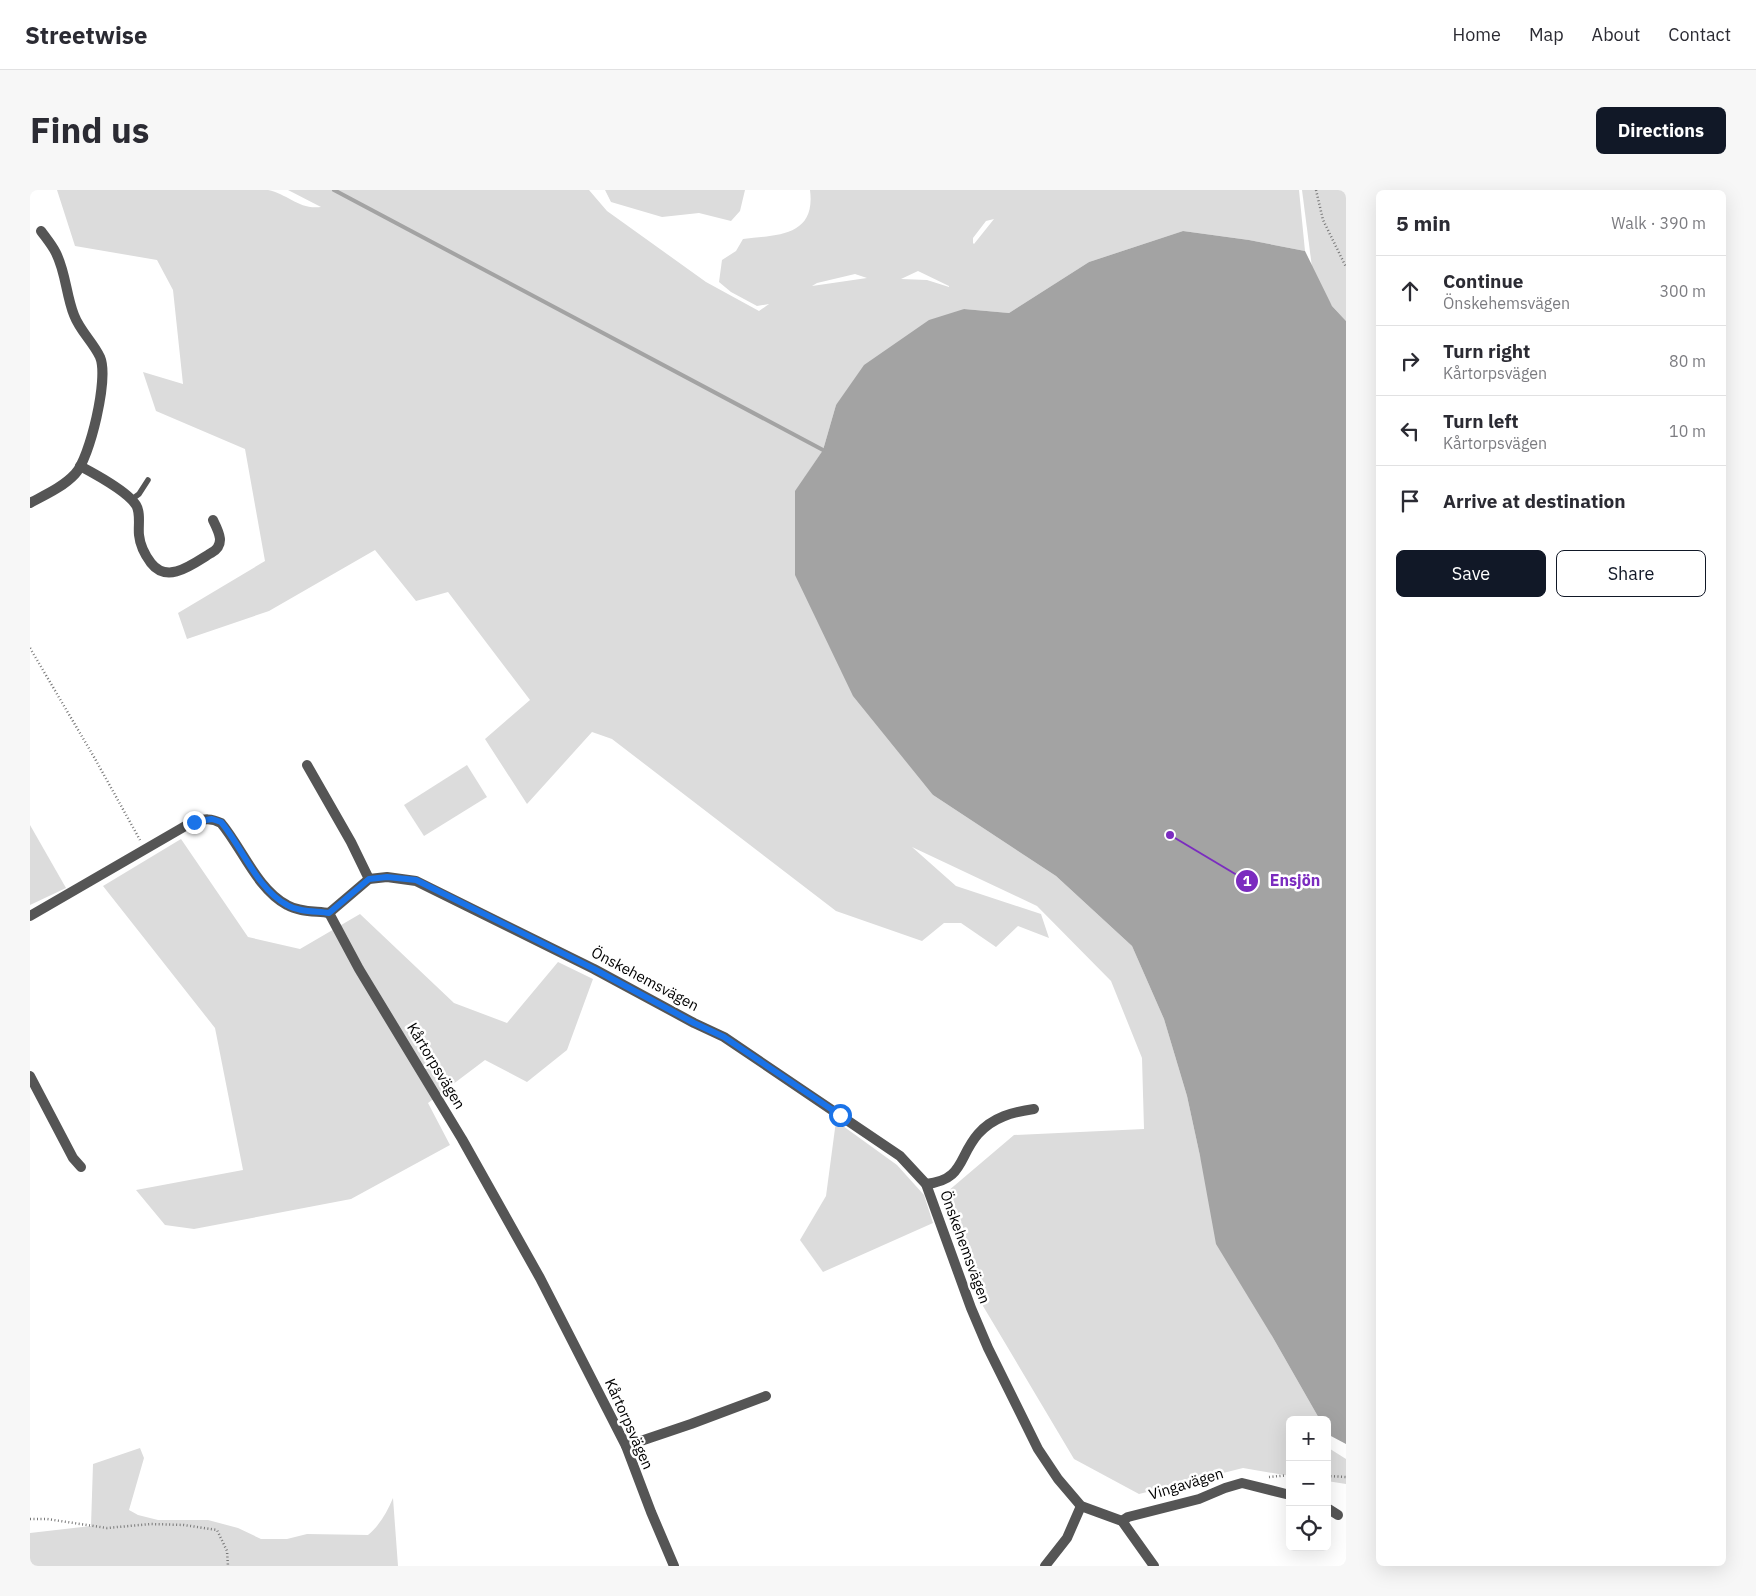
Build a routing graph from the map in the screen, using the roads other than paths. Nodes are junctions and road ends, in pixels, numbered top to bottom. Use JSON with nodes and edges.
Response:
{"nodes":[{"id":1,"x":41,"y":231,"type":"dead end"},
{"id":2,"x":80,"y":466,"type":"junction"},
{"id":3,"x":148,"y":480,"type":"dead end"},
{"id":4,"x":131,"y":500,"type":"junction"},
{"id":5,"x":30,"y":503,"type":"edge"},
{"id":6,"x":214,"y":520,"type":"dead end"},
{"id":7,"x":307,"y":765,"type":"dead end"},
{"id":8,"x":369,"y":879,"type":"junction"},
{"id":9,"x":329,"y":913,"type":"junction"},
{"id":10,"x":30,"y":916,"type":"edge"},
{"id":11,"x":30,"y":1076,"type":"edge"},
{"id":12,"x":1034,"y":1109,"type":"dead end"},
{"id":13,"x":81,"y":1167,"type":"dead end"},
{"id":14,"x":926,"y":1184,"type":"junction"},
{"id":15,"x":766,"y":1396,"type":"dead end"},
{"id":16,"x":626,"y":1446,"type":"junction"},
{"id":17,"x":1286,"y":1494,"type":"edge"},
{"id":18,"x":1081,"y":1506,"type":"junction"},
{"id":19,"x":1331,"y":1511,"type":"edge"},
{"id":20,"x":1338,"y":1515,"type":"dead end"},
{"id":21,"x":1122,"y":1521,"type":"junction"},
{"id":22,"x":674,"y":1566,"type":"edge"},
{"id":23,"x":1045,"y":1566,"type":"edge"},
{"id":24,"x":1154,"y":1566,"type":"edge"}],
"edges":[{"from":1,"to":2,"type":"street"},
{"from":2,"to":4,"type":"street"},
{"from":2,"to":5,"type":"street"},
{"from":3,"to":4,"type":"lane"},
{"from":4,"to":6,"type":"street"},
{"from":7,"to":8,"type":"street"},
{"from":8,"to":9,"type":"street"},
{"from":8,"to":14,"type":"street","name":"Önskehemsvägen"},
{"from":9,"to":10,"type":"street"},
{"from":9,"to":16,"type":"street","name":"Kårtorpsvägen"},
{"from":11,"to":13,"type":"street"},
{"from":12,"to":14,"type":"street"},
{"from":14,"to":18,"type":"street","name":"Önskehemsvägen"},
{"from":15,"to":16,"type":"street"},
{"from":16,"to":22,"type":"street","name":"Kårtorpsvägen"},
{"from":17,"to":21,"type":"street","name":"Vingavägen"},
{"from":18,"to":21,"type":"street","name":"Önskehemsvägen"},
{"from":18,"to":23,"type":"street"},
{"from":19,"to":20,"type":"street"},
{"from":21,"to":24,"type":"street"}]}
